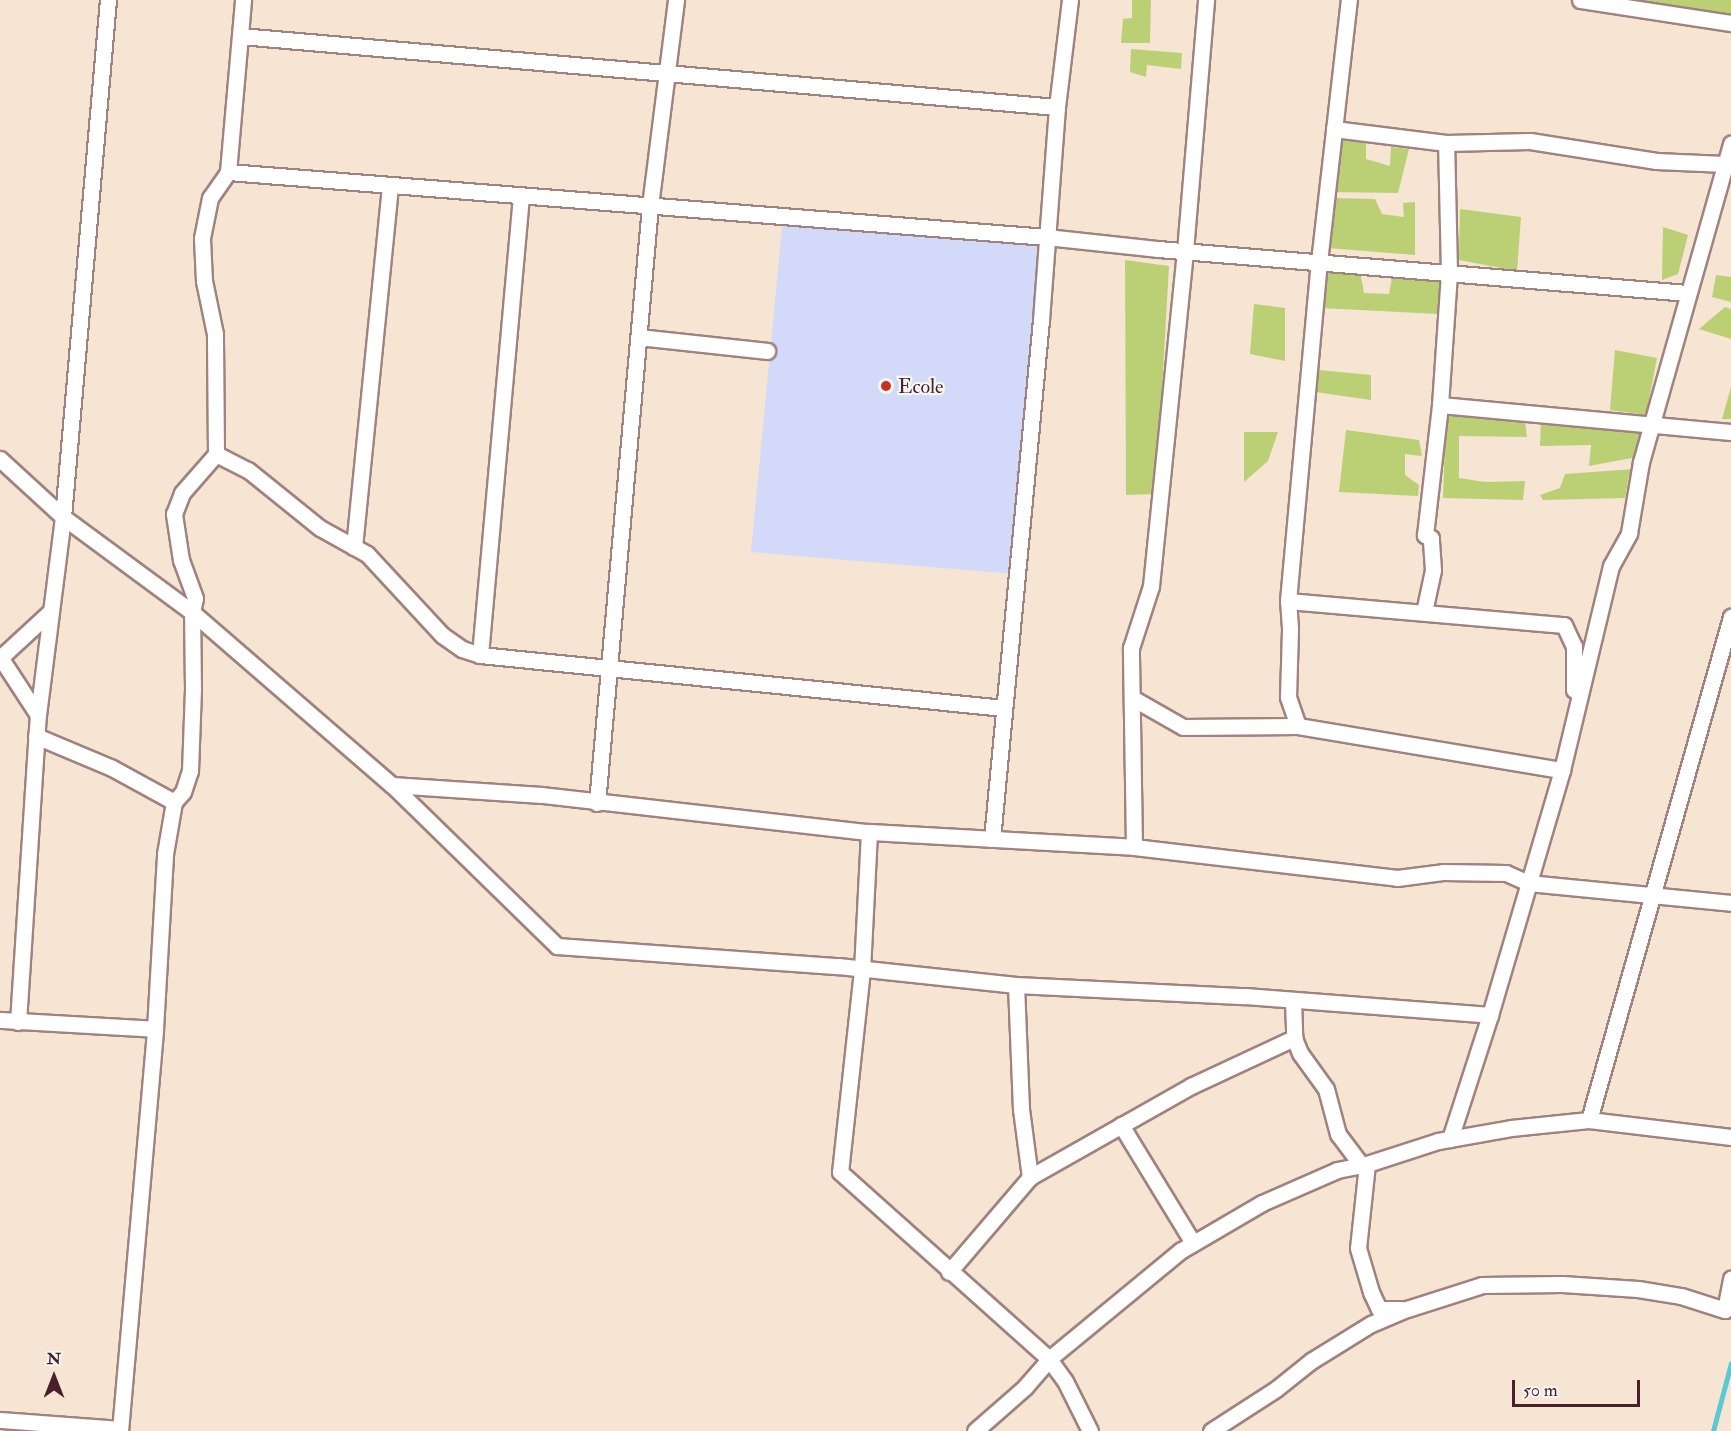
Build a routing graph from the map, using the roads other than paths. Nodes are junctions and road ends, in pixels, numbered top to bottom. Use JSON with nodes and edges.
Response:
{"nodes":[{"id":1,"x":108,"y":0,"type":"edge"},
{"id":2,"x":243,"y":0,"type":"edge"},
{"id":3,"x":676,"y":0,"type":"edge"},
{"id":4,"x":1070,"y":0,"type":"edge"},
{"id":5,"x":1206,"y":0,"type":"edge"},
{"id":6,"x":1349,"y":0,"type":"edge"},
{"id":7,"x":1580,"y":0,"type":"edge"},
{"id":8,"x":1731,"y":23,"type":"edge"},
{"id":9,"x":240,"y":36,"type":"junction"},
{"id":10,"x":667,"y":73,"type":"junction"},
{"id":11,"x":1057,"y":107,"type":"junction"},
{"id":12,"x":1334,"y":129,"type":"junction"},
{"id":13,"x":1446,"y":143,"type":"junction"},
{"id":14,"x":1731,"y":143,"type":"edge"},
{"id":15,"x":1725,"y":164,"type":"junction"},
{"id":16,"x":228,"y":172,"type":"junction"},
{"id":17,"x":390,"y":186,"type":"junction"},
{"id":18,"x":521,"y":196,"type":"junction"},
{"id":19,"x":650,"y":206,"type":"junction"},
{"id":20,"x":1047,"y":237,"type":"junction"},
{"id":21,"x":1185,"y":251,"type":"junction"},
{"id":22,"x":1319,"y":262,"type":"junction"},
{"id":23,"x":1449,"y":272,"type":"junction"},
{"id":24,"x":1687,"y":293,"type":"junction"},
{"id":25,"x":639,"y":337,"type":"junction"},
{"id":26,"x":767,"y":351,"type":"dead end"},
{"id":27,"x":1440,"y":405,"type":"junction"},
{"id":28,"x":1653,"y":423,"type":"junction"},
{"id":29,"x":1731,"y":432,"type":"edge"},
{"id":30,"x":216,"y":454,"type":"junction"},
{"id":31,"x":0,"y":459,"type":"edge"},
{"id":32,"x":63,"y":517,"type":"junction"},
{"id":33,"x":354,"y":547,"type":"junction"},
{"id":34,"x":1288,"y":601,"type":"junction"},
{"id":35,"x":51,"y":611,"type":"junction"},
{"id":36,"x":192,"y":612,"type":"junction"},
{"id":37,"x":1424,"y":612,"type":"junction"},
{"id":38,"x":1731,"y":617,"type":"edge"},
{"id":39,"x":480,"y":655,"type":"junction"},
{"id":40,"x":1,"y":658,"type":"edge"},
{"id":41,"x":610,"y":670,"type":"junction"},
{"id":42,"x":1134,"y":699,"type":"junction"},
{"id":43,"x":1004,"y":708,"type":"junction"},
{"id":44,"x":38,"y":715,"type":"junction"},
{"id":45,"x":1574,"y":717,"type":"junction"},
{"id":46,"x":1298,"y":726,"type":"junction"},
{"id":47,"x":36,"y":736,"type":"junction"},
{"id":48,"x":1562,"y":770,"type":"junction"},
{"id":49,"x":392,"y":785,"type":"junction"},
{"id":50,"x":174,"y":802,"type":"junction"},
{"id":51,"x":597,"y":803,"type":"junction"},
{"id":52,"x":869,"y":832,"type":"junction"},
{"id":53,"x":993,"y":839,"type":"junction"},
{"id":54,"x":1134,"y":847,"type":"junction"},
{"id":55,"x":1528,"y":883,"type":"junction"},
{"id":56,"x":1653,"y":897,"type":"junction"},
{"id":57,"x":1731,"y":903,"type":"edge"},
{"id":58,"x":862,"y":970,"type":"junction"},
{"id":59,"x":1016,"y":985,"type":"junction"},
{"id":60,"x":1293,"y":1000,"type":"junction"},
{"id":61,"x":1490,"y":1015,"type":"junction"},
{"id":62,"x":0,"y":1020,"type":"edge"},
{"id":63,"x":18,"y":1022,"type":"junction"},
{"id":64,"x":155,"y":1029,"type":"junction"},
{"id":65,"x":1294,"y":1038,"type":"junction"},
{"id":66,"x":1589,"y":1120,"type":"junction"},
{"id":67,"x":1121,"y":1125,"type":"junction"},
{"id":68,"x":1731,"y":1137,"type":"edge"},
{"id":69,"x":1450,"y":1139,"type":"junction"},
{"id":70,"x":1364,"y":1165,"type":"junction"},
{"id":71,"x":1030,"y":1177,"type":"junction"},
{"id":72,"x":1193,"y":1244,"type":"junction"},
{"id":73,"x":949,"y":1272,"type":"junction"},
{"id":74,"x":1731,"y":1279,"type":"edge"},
{"id":75,"x":1407,"y":1309,"type":"junction"},
{"id":76,"x":1049,"y":1359,"type":"junction"},
{"id":77,"x":0,"y":1420,"type":"edge"},
{"id":78,"x":120,"y":1430,"type":"edge"},
{"id":79,"x":975,"y":1431,"type":"edge"},
{"id":80,"x":1090,"y":1431,"type":"edge"},
{"id":81,"x":1211,"y":1431,"type":"edge"}],
"edges":[{"from":1,"to":32,"type":"street"},
{"from":2,"to":9,"type":"street"},
{"from":3,"to":10,"type":"street"},
{"from":4,"to":11,"type":"street"},
{"from":5,"to":21,"type":"street"},
{"from":6,"to":12,"type":"street"},
{"from":7,"to":8,"type":"street"},
{"from":9,"to":10,"type":"street"},
{"from":9,"to":16,"type":"street"},
{"from":10,"to":11,"type":"street"},
{"from":10,"to":19,"type":"street"},
{"from":11,"to":20,"type":"street"},
{"from":12,"to":13,"type":"street"},
{"from":12,"to":22,"type":"street"},
{"from":13,"to":15,"type":"street"},
{"from":13,"to":23,"type":"street"},
{"from":14,"to":15,"type":"street"},
{"from":15,"to":24,"type":"street"},
{"from":16,"to":17,"type":"street"},
{"from":16,"to":30,"type":"street"},
{"from":17,"to":18,"type":"street"},
{"from":17,"to":33,"type":"street"},
{"from":18,"to":19,"type":"street"},
{"from":18,"to":39,"type":"street"},
{"from":19,"to":20,"type":"street"},
{"from":19,"to":25,"type":"street"},
{"from":20,"to":21,"type":"street"},
{"from":20,"to":43,"type":"street"},
{"from":21,"to":22,"type":"street"},
{"from":21,"to":42,"type":"street"},
{"from":22,"to":23,"type":"street"},
{"from":22,"to":34,"type":"street"},
{"from":23,"to":24,"type":"street"},
{"from":23,"to":27,"type":"street"},
{"from":24,"to":28,"type":"street"},
{"from":25,"to":26,"type":"street"},
{"from":25,"to":41,"type":"street"},
{"from":27,"to":28,"type":"street"},
{"from":27,"to":37,"type":"street"},
{"from":28,"to":29,"type":"street"},
{"from":28,"to":45,"type":"street"},
{"from":30,"to":33,"type":"street"},
{"from":30,"to":36,"type":"street"},
{"from":31,"to":32,"type":"street"},
{"from":32,"to":35,"type":"street"},
{"from":32,"to":36,"type":"street"},
{"from":33,"to":39,"type":"street"},
{"from":34,"to":37,"type":"street"},
{"from":34,"to":46,"type":"street"},
{"from":35,"to":40,"type":"street"},
{"from":35,"to":44,"type":"street"},
{"from":36,"to":49,"type":"street"},
{"from":36,"to":50,"type":"street"},
{"from":37,"to":45,"type":"street"},
{"from":38,"to":56,"type":"street"},
{"from":39,"to":41,"type":"street"},
{"from":40,"to":44,"type":"street"},
{"from":41,"to":43,"type":"street"},
{"from":41,"to":51,"type":"street"},
{"from":42,"to":46,"type":"street"},
{"from":42,"to":54,"type":"street"},
{"from":43,"to":53,"type":"street"},
{"from":44,"to":47,"type":"street"},
{"from":45,"to":48,"type":"street"},
{"from":46,"to":48,"type":"street"},
{"from":47,"to":50,"type":"street"},
{"from":47,"to":63,"type":"street"},
{"from":48,"to":55,"type":"street"},
{"from":49,"to":51,"type":"street"},
{"from":49,"to":58,"type":"street"},
{"from":50,"to":64,"type":"street"},
{"from":51,"to":52,"type":"street"},
{"from":52,"to":53,"type":"street"},
{"from":52,"to":58,"type":"street"},
{"from":53,"to":54,"type":"street"},
{"from":54,"to":55,"type":"street"},
{"from":55,"to":56,"type":"street"},
{"from":55,"to":61,"type":"street"},
{"from":56,"to":57,"type":"street"},
{"from":56,"to":66,"type":"street"},
{"from":58,"to":59,"type":"street"},
{"from":58,"to":73,"type":"street"},
{"from":59,"to":60,"type":"street"},
{"from":59,"to":71,"type":"street"},
{"from":60,"to":61,"type":"street"},
{"from":60,"to":65,"type":"street"},
{"from":61,"to":69,"type":"street"},
{"from":62,"to":63,"type":"street"},
{"from":63,"to":64,"type":"street"},
{"from":64,"to":78,"type":"street"},
{"from":65,"to":67,"type":"street"},
{"from":65,"to":70,"type":"street"},
{"from":66,"to":68,"type":"street"},
{"from":66,"to":69,"type":"street"},
{"from":67,"to":71,"type":"street"},
{"from":67,"to":72,"type":"street"},
{"from":69,"to":70,"type":"street"},
{"from":70,"to":72,"type":"street"},
{"from":70,"to":75,"type":"street"},
{"from":71,"to":73,"type":"street"},
{"from":72,"to":76,"type":"street"},
{"from":73,"to":76,"type":"street"},
{"from":74,"to":75,"type":"street"},
{"from":75,"to":81,"type":"street"},
{"from":76,"to":79,"type":"street"},
{"from":76,"to":80,"type":"street"},
{"from":77,"to":78,"type":"street"}]}
